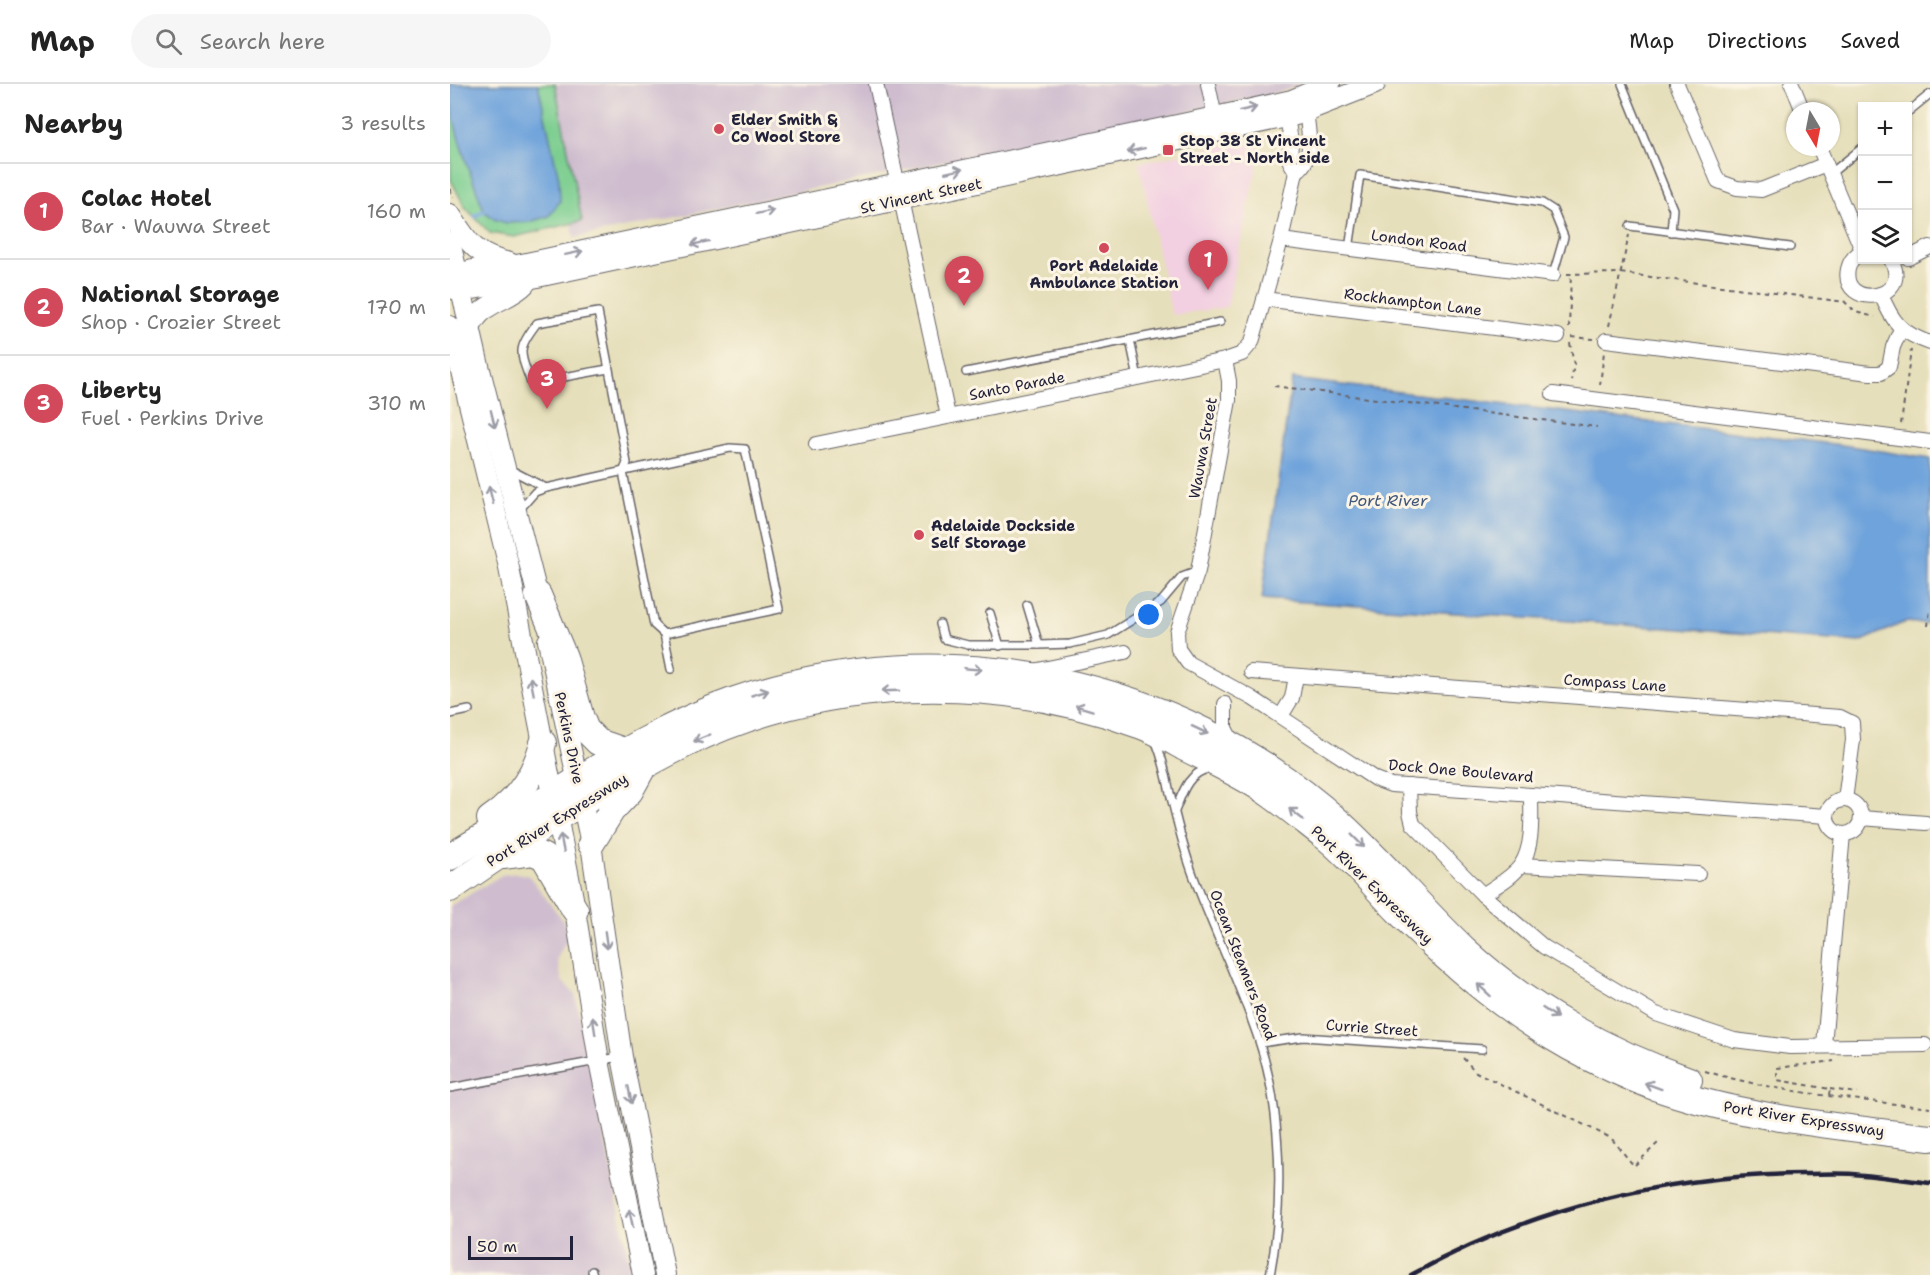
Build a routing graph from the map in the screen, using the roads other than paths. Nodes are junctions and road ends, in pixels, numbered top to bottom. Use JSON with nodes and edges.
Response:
{"nodes":[{"id":1,"x":876,"y":84,"type":"edge"},
{"id":2,"x":1208,"y":84,"type":"edge"},
{"id":3,"x":1330,"y":84,"type":"edge"},
{"id":4,"x":1375,"y":84,"type":"edge"},
{"id":5,"x":1622,"y":84,"type":"edge"},
{"id":6,"x":1677,"y":84,"type":"edge"},
{"id":7,"x":1792,"y":84,"type":"edge"},
{"id":8,"x":1930,"y":94,"type":"edge"},
{"id":9,"x":1799,"y":102,"type":"edge"},
{"id":10,"x":1294,"y":108,"type":"junction"},
{"id":11,"x":1912,"y":109,"type":"edge"},
{"id":12,"x":1215,"y":117,"type":"junction"},
{"id":13,"x":1858,"y":151,"type":"edge"},
{"id":14,"x":1823,"y":156,"type":"edge"},
{"id":15,"x":1828,"y":169,"type":"junction"},
{"id":16,"x":899,"y":192,"type":"junction"},
{"id":17,"x":450,"y":214,"type":"edge"},
{"id":18,"x":1630,"y":226,"type":"road end"},
{"id":19,"x":1671,"y":232,"type":"junction"},
{"id":20,"x":1858,"y":238,"type":"edge"},
{"id":21,"x":1281,"y":240,"type":"junction"},
{"id":22,"x":450,"y":242,"type":"edge"},
{"id":23,"x":1790,"y":247,"type":"dead end"},
{"id":24,"x":1930,"y":247,"type":"edge"},
{"id":25,"x":1349,"y":249,"type":"junction"},
{"id":26,"x":1858,"y":254,"type":"edge"},
{"id":27,"x":1912,"y":255,"type":"edge"},
{"id":28,"x":1898,"y":264,"type":"edge"},
{"id":29,"x":522,"y":272,"type":"junction"},
{"id":30,"x":1553,"y":275,"type":"joint"},
{"id":31,"x":455,"y":283,"type":"edge"},
{"id":32,"x":1881,"y":294,"type":"junction"},
{"id":33,"x":1264,"y":299,"type":"junction"},
{"id":34,"x":1220,"y":322,"type":"dead end"},
{"id":35,"x":450,"y":326,"type":"edge"},
{"id":36,"x":470,"y":328,"type":"junction"},
{"id":37,"x":1900,"y":329,"type":"junction"},
{"id":38,"x":1558,"y":336,"type":"road end"},
{"id":39,"x":1130,"y":339,"type":"junction"},
{"id":40,"x":1606,"y":339,"type":"road end"},
{"id":41,"x":1930,"y":343,"type":"edge"},
{"id":42,"x":1225,"y":360,"type":"junction"},
{"id":43,"x":608,"y":369,"type":"junction"},
{"id":44,"x":966,"y":372,"type":"dead end"},
{"id":45,"x":1138,"y":379,"type":"junction"},
{"id":46,"x":1553,"y":394,"type":"dead end"},
{"id":47,"x":948,"y":416,"type":"junction"},
{"id":48,"x":1930,"y":442,"type":"edge"},
{"id":49,"x":816,"y":444,"type":"dead end"},
{"id":50,"x":505,"y":464,"type":"junction"},
{"id":51,"x":623,"y":472,"type":"junction"},
{"id":52,"x":546,"y":488,"type":"junction"},
{"id":53,"x":517,"y":513,"type":"junction"},
{"id":54,"x":1198,"y":571,"type":"junction"},
{"id":55,"x":538,"y":595,"type":"junction"},
{"id":56,"x":1027,"y":605,"type":"dead end"},
{"id":57,"x":990,"y":613,"type":"dead end"},
{"id":58,"x":940,"y":624,"type":"dead end"},
{"id":59,"x":664,"y":634,"type":"junction"},
{"id":60,"x":1040,"y":645,"type":"junction"},
{"id":61,"x":1000,"y":646,"type":"junction"},
{"id":62,"x":1125,"y":652,"type":"dead end"},
{"id":63,"x":671,"y":669,"type":"dead end"},
{"id":64,"x":1251,"y":672,"type":"dead end"},
{"id":65,"x":1022,"y":673,"type":"junction"},
{"id":66,"x":1296,"y":676,"type":"junction"},
{"id":67,"x":1225,"y":705,"type":"dead end"},
{"id":68,"x":469,"y":710,"type":"dead end"},
{"id":69,"x":450,"y":714,"type":"edge"},
{"id":70,"x":1281,"y":716,"type":"junction"},
{"id":71,"x":1147,"y":728,"type":"junction"},
{"id":72,"x":543,"y":743,"type":"junction"},
{"id":73,"x":624,"y":751,"type":"junction"},
{"id":74,"x":1230,"y":758,"type":"junction"},
{"id":75,"x":642,"y":769,"type":"junction"},
{"id":76,"x":1409,"y":786,"type":"junction"},
{"id":77,"x":580,"y":790,"type":"junction"},
{"id":78,"x":1531,"y":795,"type":"junction"},
{"id":79,"x":1845,"y":800,"type":"junction"},
{"id":80,"x":555,"y":806,"type":"junction"},
{"id":81,"x":1175,"y":811,"type":"junction"},
{"id":82,"x":1827,"y":816,"type":"junction"},
{"id":83,"x":1861,"y":818,"type":"junction"},
{"id":84,"x":1926,"y":823,"type":"dead end"},
{"id":85,"x":1843,"y":834,"type":"junction"},
{"id":86,"x":591,"y":844,"type":"junction"},
{"id":87,"x":450,"y":847,"type":"edge"},
{"id":88,"x":450,"y":857,"type":"edge"},
{"id":89,"x":497,"y":857,"type":"junction"},
{"id":90,"x":1521,"y":865,"type":"junction"},
{"id":91,"x":1698,"y":874,"type":"dead end"},
{"id":92,"x":450,"y":889,"type":"edge"},
{"id":93,"x":1483,"y":895,"type":"junction"},
{"id":94,"x":576,"y":913,"type":"junction"},
{"id":95,"x":1260,"y":1043,"type":"junction"},
{"id":96,"x":1824,"y":1045,"type":"junction"},
{"id":97,"x":1925,"y":1045,"type":"dead end"},
{"id":98,"x":1482,"y":1049,"type":"dead end"},
{"id":99,"x":622,"y":1057,"type":"junction"},
{"id":100,"x":599,"y":1061,"type":"junction"},
{"id":101,"x":450,"y":1088,"type":"edge"},
{"id":102,"x":1832,"y":1103,"type":"junction"},
{"id":103,"x":1930,"y":1122,"type":"edge"},
{"id":104,"x":1930,"y":1138,"type":"edge"},
{"id":105,"x":643,"y":1275,"type":"edge"},
{"id":106,"x":665,"y":1275,"type":"edge"},
{"id":107,"x":1270,"y":1275,"type":"edge"}],
"edges":[{"from":1,"to":16,"type":"street"},
{"from":2,"to":12,"type":"street"},
{"from":3,"to":10,"type":"main road","name":"St Vincent Street"},
{"from":4,"to":10,"type":"main road","name":"St Vincent Street"},
{"from":5,"to":19,"type":"lane"},
{"from":6,"to":15,"type":"street"},
{"from":7,"to":9,"type":"street"},
{"from":8,"to":11,"type":"lane"},
{"from":12,"to":10,"type":"main road","name":"St Vincent Street","one_way":true},
{"from":10,"to":16,"type":"main road","name":"St Vincent Street","one_way":true},
{"from":10,"to":21,"type":"street"},
{"from":16,"to":12,"type":"main road","name":"St Vincent Street","one_way":true},
{"from":13,"to":15,"type":"lane"},
{"from":14,"to":15,"type":"street"},
{"from":15,"to":20,"type":"street"},
{"from":16,"to":29,"type":"main road","name":"St Vincent Street"},
{"from":16,"to":47,"type":"street"},
{"from":17,"to":29,"type":"main road"},
{"from":18,"to":19,"type":"lane"},
{"from":19,"to":23,"type":"lane"},
{"from":21,"to":25,"type":"street","name":"London Road"},
{"from":21,"to":33,"type":"street"},
{"from":22,"to":31,"type":"main road","name":"Perkins Drive"},
{"from":24,"to":27,"type":"street"},
{"from":25,"to":30,"type":"street","name":"London Road"},
{"from":25,"to":30,"type":"lane"},
{"from":26,"to":32,"type":"street"},
{"from":28,"to":32,"type":"street"},
{"from":29,"to":31,"type":"main road","name":"St Vincent Street"},
{"from":29,"to":36,"type":"main road"},
{"from":31,"to":36,"type":"main road","name":"Perkins Drive"},
{"from":32,"to":37,"type":"street"},
{"from":33,"to":38,"type":"street","name":"Rockhampton Lane"},
{"from":33,"to":42,"type":"street"},
{"from":34,"to":39,"type":"lane"},
{"from":72,"to":35,"type":"main road","name":"Perkins Drive","one_way":true},
{"from":36,"to":50,"type":"main road","name":"Perkins Drive","one_way":true},
{"from":37,"to":40,"type":"street"},
{"from":37,"to":41,"type":"street"},
{"from":39,"to":44,"type":"lane"},
{"from":39,"to":45,"type":"lane"},
{"from":42,"to":45,"type":"street","name":"Santo Parade"},
{"from":42,"to":54,"type":"street","name":"Wauwa Street"},
{"from":43,"to":43,"type":"lane"},
{"from":43,"to":51,"type":"lane"},
{"from":45,"to":47,"type":"street","name":"Santo Parade"},
{"from":46,"to":48,"type":"street"},
{"from":47,"to":49,"type":"street","name":"Santo Parade"},
{"from":50,"to":52,"type":"lane"},
{"from":50,"to":53,"type":"main road","name":"Perkins Drive"},
{"from":51,"to":52,"type":"lane"},
{"from":51,"to":59,"type":"lane"},
{"from":51,"to":59,"type":"lane"},
{"from":52,"to":53,"type":"lane"},
{"from":53,"to":55,"type":"main road","name":"Perkins Drive"},
{"from":54,"to":60,"type":"lane"},
{"from":54,"to":70,"type":"street","name":"Dock One Boulevard"},
{"from":55,"to":73,"type":"highway"},
{"from":55,"to":77,"type":"main road","name":"Perkins Drive"},
{"from":56,"to":60,"type":"lane"},
{"from":57,"to":61,"type":"lane"},
{"from":58,"to":61,"type":"lane"},
{"from":59,"to":63,"type":"lane"},
{"from":60,"to":61,"type":"lane"},
{"from":62,"to":65,"type":"street"},
{"from":64,"to":66,"type":"street","name":"Compass Lane"},
{"from":73,"to":65,"type":"highway","name":"Port River Expressway","one_way":true},
{"from":65,"to":74,"type":"highway","name":"Port River Expressway","one_way":true},
{"from":66,"to":70,"type":"street"},
{"from":66,"to":79,"type":"street","name":"Compass Lane"},
{"from":67,"to":74,"type":"street"},
{"from":68,"to":69,"type":"lane"},
{"from":70,"to":76,"type":"street","name":"Dock One Boulevard"},
{"from":71,"to":74,"type":"highway","name":"Port River Expressway"},
{"from":71,"to":75,"type":"highway","name":"Port River Expressway","one_way":true},
{"from":71,"to":81,"type":"lane","name":"Ocean Steamers Road"},
{"from":72,"to":80,"type":"main road","name":"Perkins Drive"},
{"from":72,"to":87,"type":"highway"},
{"from":73,"to":77,"type":"highway","name":"Port River Expressway"},
{"from":74,"to":81,"type":"lane"},
{"from":74,"to":102,"type":"highway","name":"Port River Expressway"},
{"from":75,"to":77,"type":"highway","name":"Port River Expressway"},
{"from":75,"to":86,"type":"highway"},
{"from":76,"to":78,"type":"street","name":"Dock One Boulevard"},
{"from":76,"to":93,"type":"street"},
{"from":77,"to":80,"type":"highway","name":"Port River Expressway"},
{"from":77,"to":86,"type":"main road","name":"Perkins Drive"},
{"from":78,"to":82,"type":"street","name":"Dock One Boulevard"},
{"from":78,"to":90,"type":"street"},
{"from":79,"to":82,"type":"street"},
{"from":79,"to":83,"type":"street"},
{"from":80,"to":88,"type":"highway","name":"Port River Expressway"},
{"from":80,"to":89,"type":"highway","name":"Port River Expressway"},
{"from":94,"to":80,"type":"main road","name":"Perkins Drive","one_way":true},
{"from":81,"to":95,"type":"lane","name":"Ocean Steamers Road"},
{"from":82,"to":85,"type":"street"},
{"from":83,"to":84,"type":"street"},
{"from":83,"to":85,"type":"street"},
{"from":85,"to":96,"type":"street"},
{"from":86,"to":99,"type":"main road","name":"Perkins Drive","one_way":true},
{"from":89,"to":92,"type":"highway","name":"Port River Expressway"},
{"from":89,"to":94,"type":"highway"},
{"from":90,"to":91,"type":"street"},
{"from":90,"to":93,"type":"street"},
{"from":93,"to":96,"type":"street"},
{"from":100,"to":94,"type":"main road","name":"Perkins Drive","one_way":true},
{"from":95,"to":98,"type":"lane","name":"Currie Street"},
{"from":95,"to":107,"type":"lane","name":"Ocean Steamers Road"},
{"from":96,"to":97,"type":"street"},
{"from":99,"to":100,"type":"lane"},
{"from":99,"to":106,"type":"main road","name":"Perkins Drive","one_way":true},
{"from":100,"to":101,"type":"lane"},
{"from":105,"to":100,"type":"main road","name":"Perkins Drive","one_way":true},
{"from":102,"to":103,"type":"highway","name":"Port River Expressway"},
{"from":102,"to":104,"type":"highway","name":"Port River Expressway"}]}
